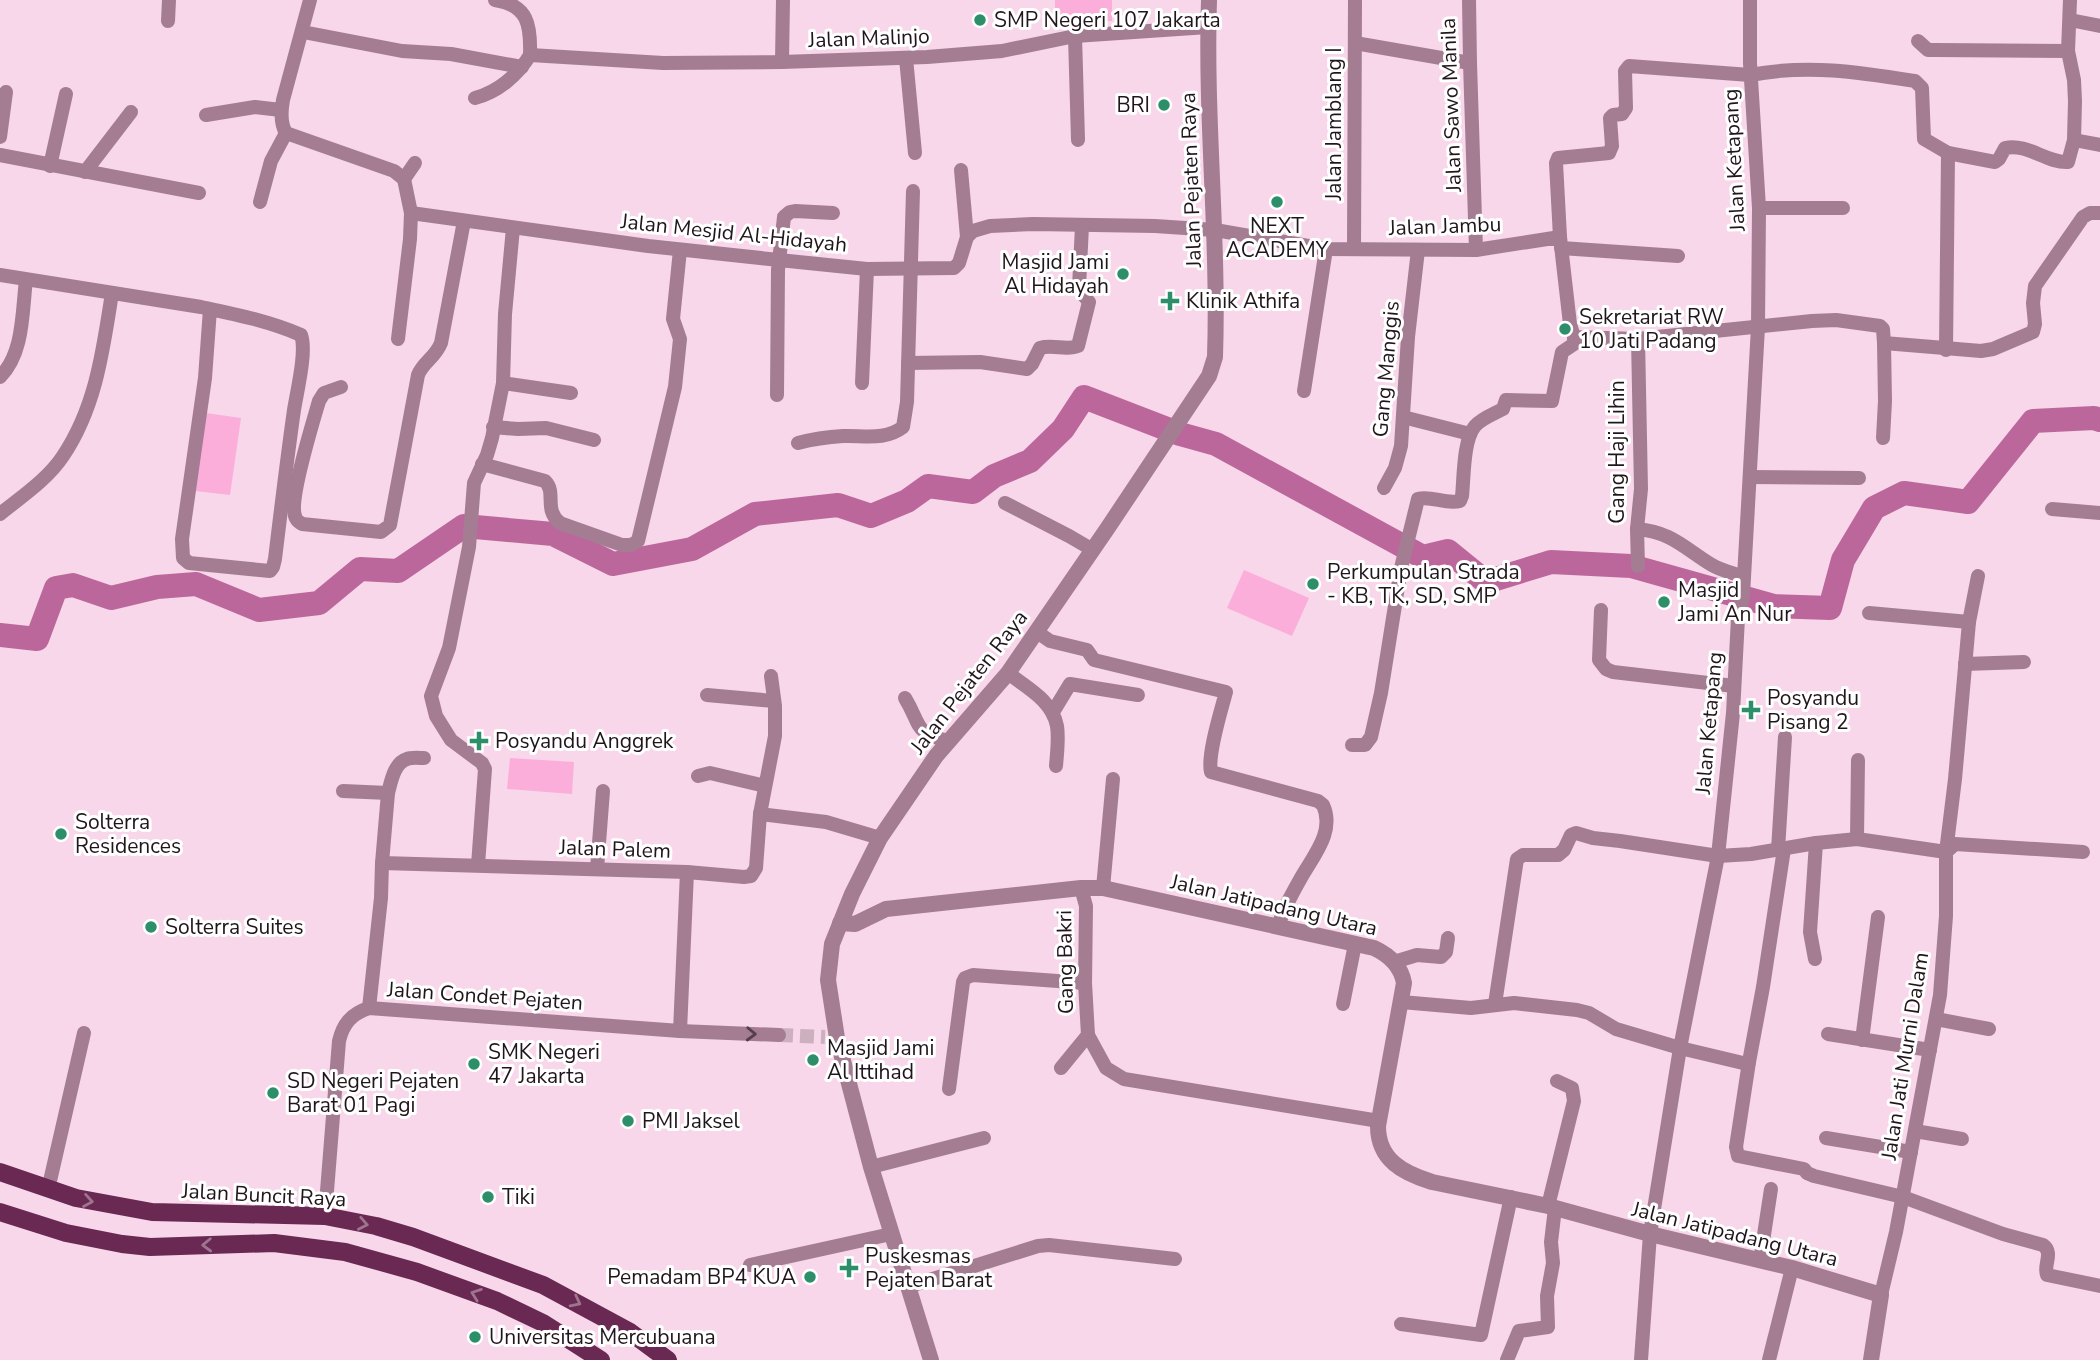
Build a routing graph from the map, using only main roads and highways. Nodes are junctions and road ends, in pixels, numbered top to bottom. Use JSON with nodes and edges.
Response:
{"nodes":[{"id":1,"x":0,"y":1172,"type":"edge"},
{"id":2,"x":0,"y":1212,"type":"edge"},
{"id":3,"x":240,"y":1214,"type":"junction"},
{"id":4,"x":241,"y":1244,"type":"junction"},
{"id":5,"x":601,"y":1360,"type":"edge"},
{"id":6,"x":668,"y":1360,"type":"edge"}],
"edges":[{"from":1,"to":3,"type":"main road","name":"Jalan Buncit Raya","one_way":true},
{"from":4,"to":2,"type":"main road","one_way":true},
{"from":3,"to":4,"type":"main road"},
{"from":3,"to":6,"type":"main road","name":"Jalan Buncit Raya","one_way":true},
{"from":5,"to":4,"type":"main road","one_way":true}]}
